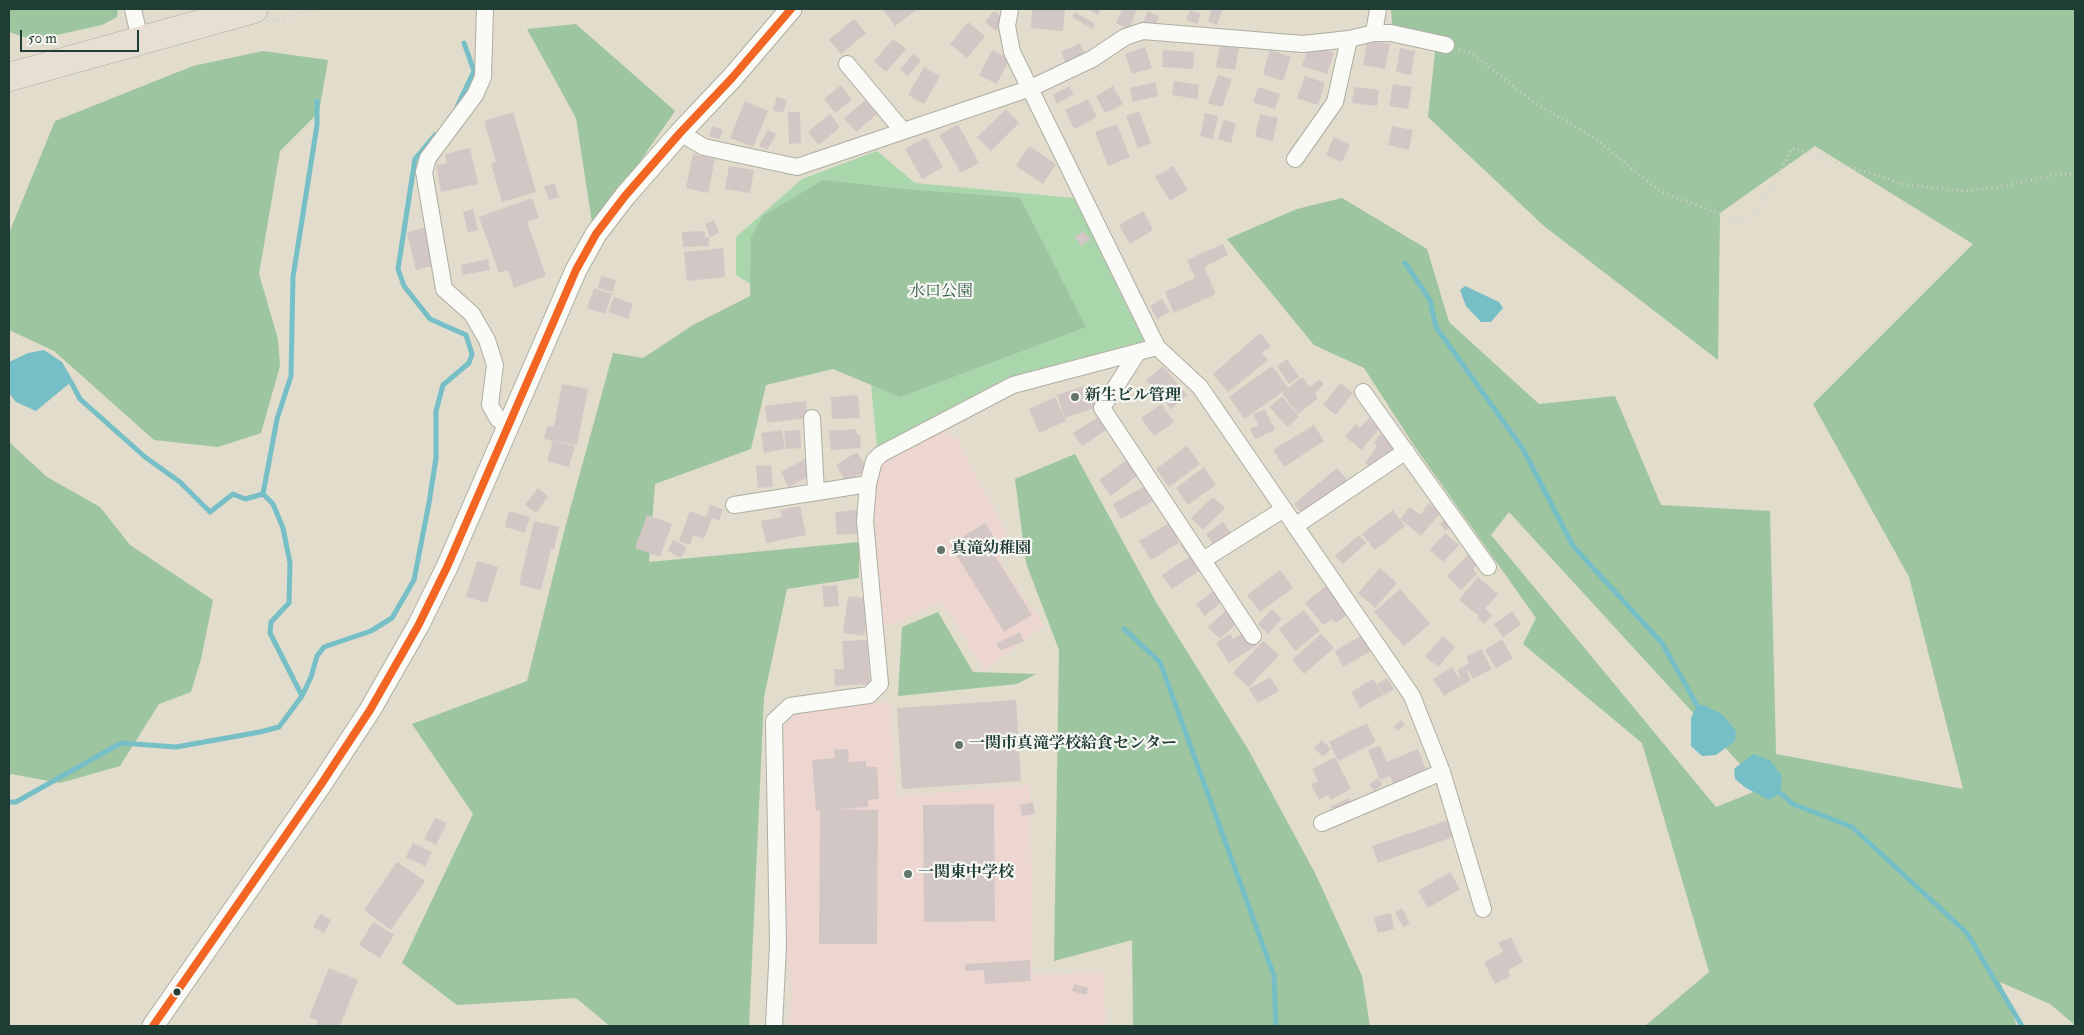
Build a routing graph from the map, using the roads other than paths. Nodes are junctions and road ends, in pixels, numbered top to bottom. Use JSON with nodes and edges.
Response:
{"nodes":[{"id":1,"x":133,"y":9,"type":"edge"},
{"id":2,"x":254,"y":9,"type":"edge"},
{"id":3,"x":485,"y":9,"type":"edge"},
{"id":4,"x":791,"y":9,"type":"edge"},
{"id":5,"x":1010,"y":9,"type":"edge"},
{"id":6,"x":1378,"y":9,"type":"edge"},
{"id":7,"x":1374,"y":32,"type":"junction"},
{"id":8,"x":1349,"y":39,"type":"junction"},
{"id":9,"x":140,"y":40,"type":"junction"},
{"id":10,"x":1446,"y":44,"type":"road end"},
{"id":11,"x":847,"y":64,"type":"dead end"},
{"id":12,"x":9,"y":78,"type":"edge"},
{"id":13,"x":1031,"y":88,"type":"junction"},
{"id":14,"x":903,"y":131,"type":"junction"},
{"id":15,"x":680,"y":133,"type":"junction"},
{"id":16,"x":1295,"y":159,"type":"dead end"},
{"id":17,"x":1157,"y":347,"type":"junction"},
{"id":18,"x":1138,"y":352,"type":"junction"},
{"id":19,"x":1363,"y":392,"type":"dead end"},
{"id":20,"x":812,"y":418,"type":"dead end"},
{"id":21,"x":508,"y":426,"type":"junction"},
{"id":22,"x":1406,"y":451,"type":"junction"},
{"id":23,"x":868,"y":484,"type":"junction"},
{"id":24,"x":816,"y":492,"type":"junction"},
{"id":25,"x":734,"y":505,"type":"dead end"},
{"id":26,"x":1284,"y":509,"type":"junction"},
{"id":27,"x":1295,"y":526,"type":"junction"},
{"id":28,"x":1202,"y":560,"type":"junction"},
{"id":29,"x":1488,"y":567,"type":"dead end"},
{"id":30,"x":1253,"y":636,"type":"dead end"},
{"id":31,"x":1442,"y":772,"type":"junction"},
{"id":32,"x":1322,"y":823,"type":"dead end"},
{"id":33,"x":1483,"y":909,"type":"dead end"},
{"id":34,"x":153,"y":1026,"type":"edge"},
{"id":35,"x":774,"y":1026,"type":"edge"}],
"edges":[{"from":1,"to":9,"type":"street"},
{"from":2,"to":9,"type":"highway"},
{"from":3,"to":21,"type":"street"},
{"from":4,"to":15,"type":"street"},
{"from":5,"to":13,"type":"street"},
{"from":6,"to":7,"type":"street"},
{"from":7,"to":8,"type":"street"},
{"from":7,"to":10,"type":"street"},
{"from":8,"to":13,"type":"street"},
{"from":8,"to":16,"type":"street"},
{"from":9,"to":12,"type":"highway"},
{"from":11,"to":14,"type":"street"},
{"from":13,"to":14,"type":"street"},
{"from":13,"to":17,"type":"street"},
{"from":14,"to":15,"type":"street"},
{"from":15,"to":21,"type":"street"},
{"from":17,"to":18,"type":"street"},
{"from":17,"to":26,"type":"street"},
{"from":18,"to":23,"type":"street"},
{"from":18,"to":28,"type":"street"},
{"from":19,"to":22,"type":"street"},
{"from":20,"to":24,"type":"street"},
{"from":21,"to":34,"type":"street"},
{"from":22,"to":27,"type":"street"},
{"from":22,"to":29,"type":"street"},
{"from":23,"to":24,"type":"street"},
{"from":23,"to":35,"type":"street"},
{"from":24,"to":25,"type":"street"},
{"from":26,"to":27,"type":"street"},
{"from":26,"to":28,"type":"street"},
{"from":27,"to":31,"type":"street"},
{"from":28,"to":30,"type":"street"},
{"from":31,"to":32,"type":"street"},
{"from":31,"to":33,"type":"street"}]}
